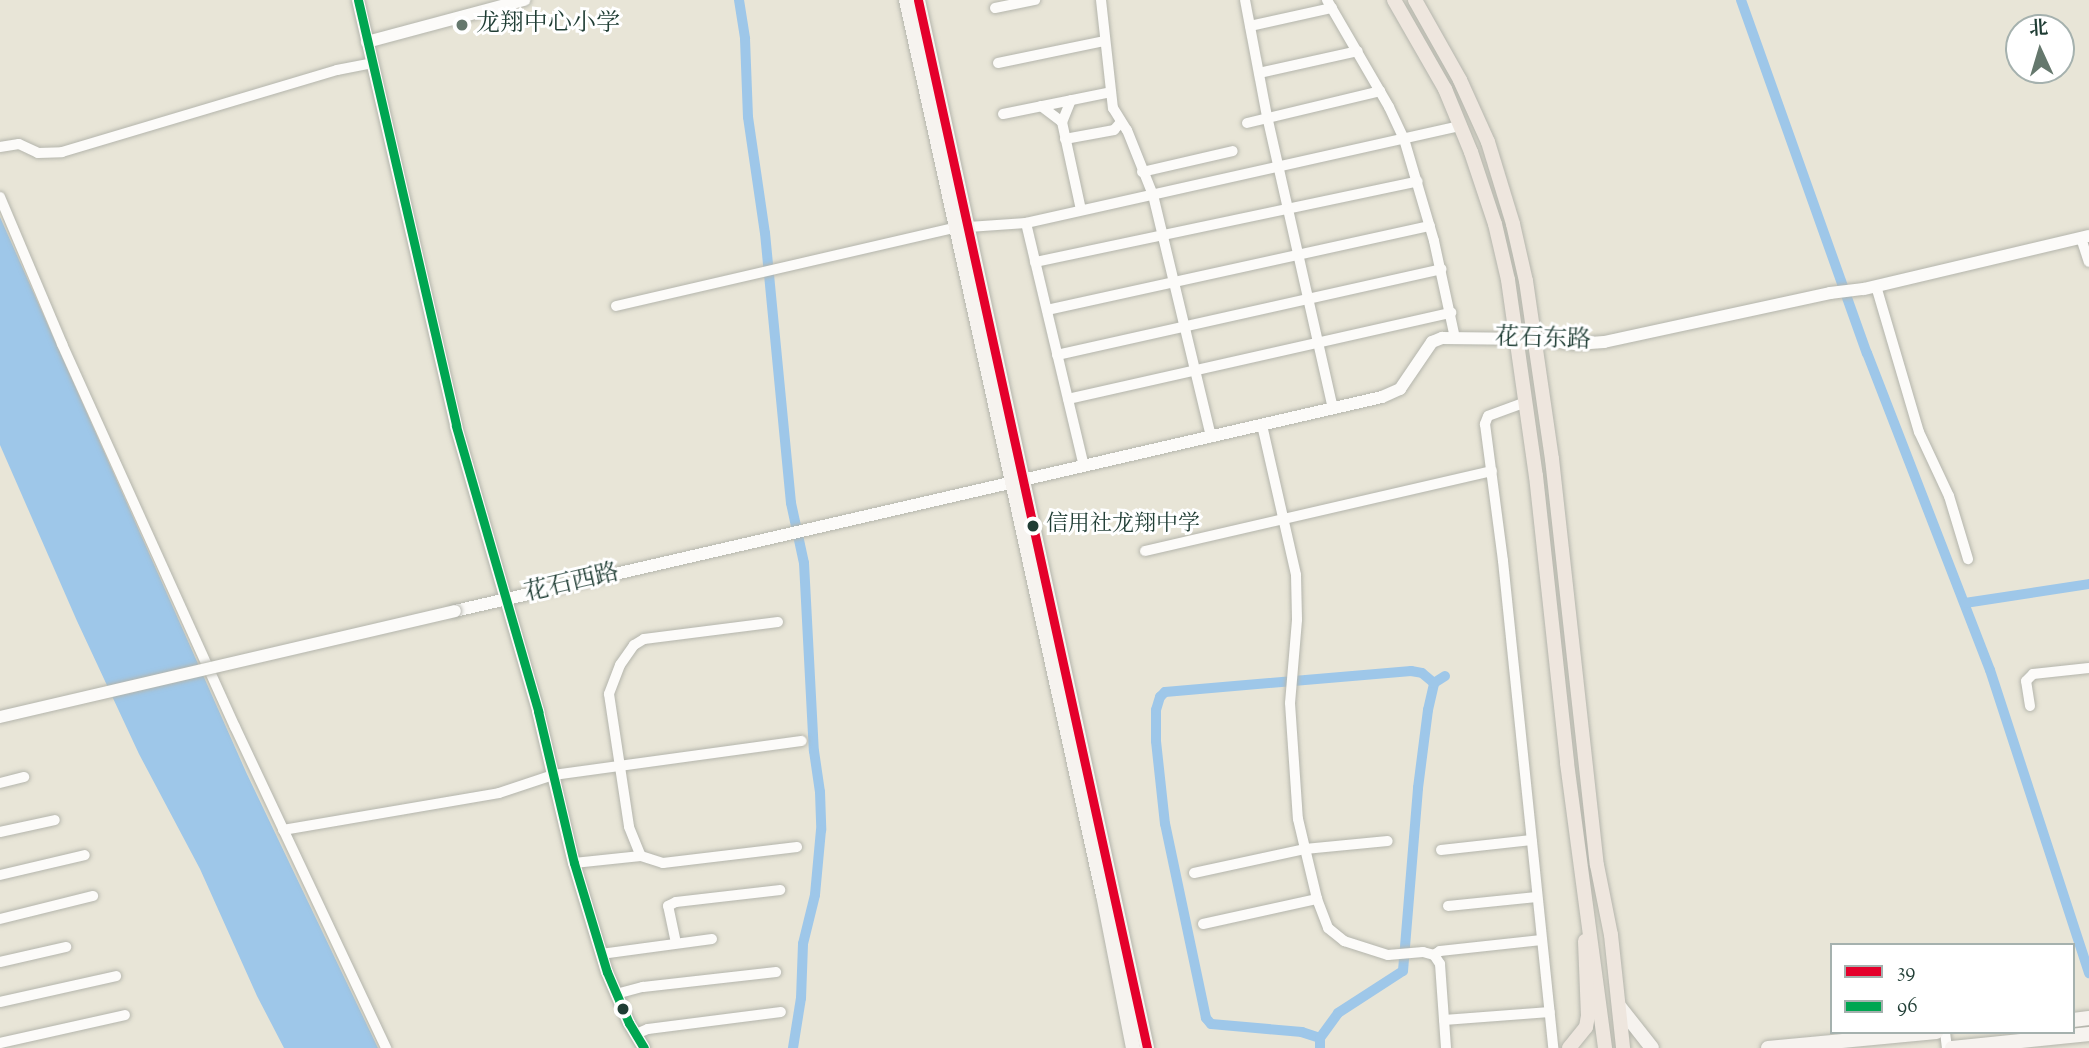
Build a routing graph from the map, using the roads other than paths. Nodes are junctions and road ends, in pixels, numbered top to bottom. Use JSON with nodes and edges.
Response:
{"nodes":[{"id":1,"x":358,"y":0,"type":"edge"},
{"id":2,"x":524,"y":0,"type":"edge"},
{"id":3,"x":905,"y":0,"type":"edge"},
{"id":4,"x":918,"y":0,"type":"edge"},
{"id":5,"x":1035,"y":0,"type":"edge"},
{"id":6,"x":1101,"y":0,"type":"edge"},
{"id":7,"x":1245,"y":0,"type":"edge"},
{"id":8,"x":1394,"y":0,"type":"edge"},
{"id":9,"x":1415,"y":0,"type":"edge"},
{"id":10,"x":1329,"y":4,"type":"edge"},
{"id":11,"x":995,"y":8,"type":"dead end"},
{"id":12,"x":1250,"y":26,"type":"junction"},
{"id":13,"x":1104,"y":41,"type":"junction"},
{"id":14,"x":367,"y":42,"type":"junction"},
{"id":15,"x":1358,"y":51,"type":"junction"},
{"id":16,"x":372,"y":63,"type":"junction"},
{"id":17,"x":998,"y":63,"type":"dead end"},
{"id":18,"x":1259,"y":73,"type":"junction"},
{"id":19,"x":1380,"y":91,"type":"junction"},
{"id":20,"x":1111,"y":92,"type":"junction"},
{"id":21,"x":1071,"y":100,"type":"junction"},
{"id":22,"x":1041,"y":106,"type":"junction"},
{"id":23,"x":1003,"y":114,"type":"dead end"},
{"id":24,"x":1268,"y":118,"type":"junction"},
{"id":25,"x":1062,"y":122,"type":"junction"},
{"id":26,"x":1120,"y":123,"type":"junction"},
{"id":27,"x":1247,"y":123,"type":"dead end"},
{"id":28,"x":1460,"y":126,"type":"junction"},
{"id":29,"x":1066,"y":139,"type":"junction"},
{"id":30,"x":1404,"y":139,"type":"junction"},
{"id":31,"x":0,"y":147,"type":"edge"},
{"id":32,"x":1233,"y":150,"type":"dead end"},
{"id":33,"x":1279,"y":167,"type":"junction"},
{"id":34,"x":1142,"y":172,"type":"junction"},
{"id":35,"x":1418,"y":181,"type":"junction"},
{"id":36,"x":1153,"y":195,"type":"junction"},
{"id":37,"x":0,"y":197,"type":"edge"},
{"id":38,"x":1288,"y":208,"type":"junction"},
{"id":39,"x":1081,"y":210,"type":"junction"},
{"id":40,"x":1026,"y":223,"type":"junction"},
{"id":41,"x":1430,"y":226,"type":"junction"},
{"id":42,"x":960,"y":227,"type":"junction"},
{"id":43,"x":1162,"y":235,"type":"junction"},
{"id":44,"x":2085,"y":237,"type":"edge"},
{"id":45,"x":1298,"y":254,"type":"junction"},
{"id":46,"x":1035,"y":262,"type":"junction"},
{"id":47,"x":2089,"y":262,"type":"edge"},
{"id":48,"x":1441,"y":269,"type":"junction"},
{"id":49,"x":1174,"y":282,"type":"junction"},
{"id":50,"x":1870,"y":288,"type":"junction"},
{"id":51,"x":1308,"y":298,"type":"junction"},
{"id":52,"x":616,"y":306,"type":"dead end"},
{"id":53,"x":1046,"y":310,"type":"junction"},
{"id":54,"x":1451,"y":313,"type":"junction"},
{"id":55,"x":1184,"y":326,"type":"junction"},
{"id":56,"x":1455,"y":338,"type":"junction"},
{"id":57,"x":1517,"y":339,"type":"junction"},
{"id":58,"x":1536,"y":339,"type":"junction"},
{"id":59,"x":1318,"y":343,"type":"junction"},
{"id":60,"x":1057,"y":355,"type":"junction"},
{"id":61,"x":1195,"y":370,"type":"junction"},
{"id":62,"x":1068,"y":398,"type":"junction"},
{"id":63,"x":1525,"y":402,"type":"junction"},
{"id":64,"x":1333,"y":409,"type":"junction"},
{"id":65,"x":1262,"y":425,"type":"junction"},
{"id":66,"x":1211,"y":437,"type":"junction"},
{"id":67,"x":1084,"y":466,"type":"junction"},
{"id":68,"x":1492,"y":471,"type":"junction"},
{"id":69,"x":1016,"y":482,"type":"junction"},
{"id":70,"x":1283,"y":518,"type":"junction"},
{"id":71,"x":1145,"y":551,"type":"dead end"},
{"id":72,"x":1968,"y":559,"type":"dead end"},
{"id":73,"x":506,"y":600,"type":"junction"},
{"id":74,"x":778,"y":622,"type":"dead end"},
{"id":75,"x":2089,"y":667,"type":"edge"},
{"id":76,"x":2030,"y":706,"type":"dead end"},
{"id":77,"x":0,"y":717,"type":"edge"},
{"id":78,"x":802,"y":741,"type":"dead end"},
{"id":79,"x":620,"y":766,"type":"junction"},
{"id":80,"x":553,"y":775,"type":"junction"},
{"id":81,"x":24,"y":778,"type":"dead end"},
{"id":82,"x":0,"y":783,"type":"edge"},
{"id":83,"x":55,"y":820,"type":"dead end"},
{"id":84,"x":283,"y":830,"type":"junction"},
{"id":85,"x":0,"y":832,"type":"edge"},
{"id":86,"x":1531,"y":840,"type":"junction"},
{"id":87,"x":1388,"y":841,"type":"dead end"},
{"id":88,"x":797,"y":847,"type":"dead end"},
{"id":89,"x":1305,"y":849,"type":"junction"},
{"id":90,"x":1441,"y":849,"type":"dead end"},
{"id":91,"x":85,"y":855,"type":"dead end"},
{"id":92,"x":641,"y":856,"type":"junction"},
{"id":93,"x":574,"y":863,"type":"junction"},
{"id":94,"x":1194,"y":873,"type":"dead end"},
{"id":95,"x":0,"y":875,"type":"edge"},
{"id":96,"x":780,"y":890,"type":"dead end"},
{"id":97,"x":93,"y":896,"type":"dead end"},
{"id":98,"x":1536,"y":897,"type":"junction"},
{"id":99,"x":1317,"y":899,"type":"junction"},
{"id":100,"x":1448,"y":905,"type":"dead end"},
{"id":101,"x":0,"y":919,"type":"edge"},
{"id":102,"x":1203,"y":924,"type":"dead end"},
{"id":103,"x":1587,"y":926,"type":"junction"},
{"id":104,"x":712,"y":939,"type":"dead end"},
{"id":105,"x":1541,"y":940,"type":"junction"},
{"id":106,"x":676,"y":943,"type":"junction"},
{"id":107,"x":66,"y":947,"type":"dead end"},
{"id":108,"x":601,"y":954,"type":"junction"},
{"id":109,"x":1434,"y":955,"type":"junction"},
{"id":110,"x":0,"y":962,"type":"edge"},
{"id":111,"x":776,"y":972,"type":"dead end"},
{"id":112,"x":116,"y":976,"type":"dead end"},
{"id":113,"x":616,"y":994,"type":"junction"},
{"id":114,"x":0,"y":1002,"type":"edge"},
{"id":115,"x":1619,"y":1006,"type":"junction"},
{"id":116,"x":781,"y":1012,"type":"dead end"},
{"id":117,"x":1550,"y":1012,"type":"junction"},
{"id":118,"x":125,"y":1015,"type":"dead end"},
{"id":119,"x":1444,"y":1020,"type":"junction"},
{"id":120,"x":636,"y":1034,"type":"junction"},
{"id":121,"x":1915,"y":1034,"type":"edge"},
{"id":122,"x":2089,"y":1034,"type":"edge"},
{"id":123,"x":0,"y":1043,"type":"edge"},
{"id":124,"x":386,"y":1048,"type":"edge"},
{"id":125,"x":644,"y":1048,"type":"edge"},
{"id":126,"x":1133,"y":1048,"type":"edge"},
{"id":127,"x":1147,"y":1048,"type":"edge"},
{"id":128,"x":1446,"y":1048,"type":"edge"},
{"id":129,"x":1553,"y":1048,"type":"edge"},
{"id":130,"x":1569,"y":1048,"type":"edge"},
{"id":131,"x":1605,"y":1048,"type":"edge"},
{"id":132,"x":1623,"y":1048,"type":"edge"},
{"id":133,"x":1652,"y":1048,"type":"edge"},
{"id":134,"x":1768,"y":1048,"type":"edge"},
{"id":135,"x":1952,"y":1048,"type":"edge"}],
"edges":[{"from":1,"to":14,"type":"street"},
{"from":2,"to":14,"type":"street"},
{"from":3,"to":42,"type":"main road"},
{"from":4,"to":42,"type":"main road"},
{"from":5,"to":11,"type":"street"},
{"from":6,"to":13,"type":"street"},
{"from":7,"to":12,"type":"street"},
{"from":8,"to":28,"type":"main road"},
{"from":9,"to":58,"type":"main road"},
{"from":10,"to":12,"type":"street"},
{"from":10,"to":15,"type":"street"},
{"from":12,"to":18,"type":"street"},
{"from":13,"to":17,"type":"street"},
{"from":13,"to":20,"type":"street"},
{"from":14,"to":16,"type":"street"},
{"from":15,"to":18,"type":"street"},
{"from":15,"to":19,"type":"street"},
{"from":16,"to":31,"type":"street"},
{"from":16,"to":73,"type":"street"},
{"from":18,"to":24,"type":"street"},
{"from":19,"to":24,"type":"street"},
{"from":19,"to":30,"type":"street"},
{"from":20,"to":21,"type":"street"},
{"from":20,"to":26,"type":"street"},
{"from":21,"to":22,"type":"street"},
{"from":21,"to":25,"type":"street"},
{"from":22,"to":23,"type":"street"},
{"from":22,"to":25,"type":"street"},
{"from":24,"to":27,"type":"street"},
{"from":24,"to":33,"type":"street"},
{"from":25,"to":29,"type":"street"},
{"from":26,"to":29,"type":"street"},
{"from":26,"to":34,"type":"street"},
{"from":28,"to":30,"type":"street"},
{"from":28,"to":57,"type":"main road"},
{"from":29,"to":39,"type":"street"},
{"from":30,"to":33,"type":"street"},
{"from":30,"to":35,"type":"street"},
{"from":32,"to":34,"type":"street"},
{"from":33,"to":36,"type":"street"},
{"from":33,"to":38,"type":"street"},
{"from":34,"to":36,"type":"street"},
{"from":35,"to":38,"type":"street"},
{"from":35,"to":41,"type":"street"},
{"from":36,"to":39,"type":"street"},
{"from":36,"to":43,"type":"street"},
{"from":37,"to":84,"type":"street"},
{"from":38,"to":43,"type":"street"},
{"from":38,"to":45,"type":"street"},
{"from":39,"to":40,"type":"street"},
{"from":40,"to":42,"type":"street"},
{"from":40,"to":46,"type":"street"},
{"from":41,"to":45,"type":"street"},
{"from":41,"to":48,"type":"street"},
{"from":42,"to":52,"type":"street"},
{"from":42,"to":69,"type":"main road"},
{"from":43,"to":46,"type":"street"},
{"from":43,"to":49,"type":"street"},
{"from":44,"to":47,"type":"street"},
{"from":44,"to":50,"type":"street","name":"花石东路"},
{"from":45,"to":49,"type":"street"},
{"from":45,"to":51,"type":"street"},
{"from":46,"to":53,"type":"street"},
{"from":48,"to":51,"type":"street"},
{"from":48,"to":54,"type":"street"},
{"from":49,"to":53,"type":"street"},
{"from":49,"to":55,"type":"street"},
{"from":50,"to":58,"type":"street","name":"花石东路"},
{"from":50,"to":72,"type":"street"},
{"from":51,"to":55,"type":"street"},
{"from":51,"to":59,"type":"street"},
{"from":53,"to":60,"type":"street"},
{"from":54,"to":56,"type":"street"},
{"from":54,"to":59,"type":"street"},
{"from":55,"to":60,"type":"street"},
{"from":55,"to":61,"type":"street"},
{"from":56,"to":57,"type":"street","name":"花石东路"},
{"from":56,"to":64,"type":"street","name":"花石东路"},
{"from":57,"to":58,"type":"street","name":"花石东路"},
{"from":57,"to":63,"type":"main road"},
{"from":58,"to":115,"type":"main road"},
{"from":59,"to":61,"type":"street"},
{"from":59,"to":64,"type":"street"},
{"from":60,"to":62,"type":"street"},
{"from":61,"to":62,"type":"street"},
{"from":61,"to":66,"type":"street"},
{"from":62,"to":67,"type":"street"},
{"from":63,"to":68,"type":"street"},
{"from":63,"to":103,"type":"main road"},
{"from":64,"to":65,"type":"street","name":"花石东路"},
{"from":65,"to":66,"type":"street","name":"花石东路"},
{"from":65,"to":70,"type":"street"},
{"from":66,"to":67,"type":"street","name":"花石东路"},
{"from":67,"to":69,"type":"street","name":"花石东路"},
{"from":68,"to":70,"type":"street"},
{"from":68,"to":86,"type":"street"},
{"from":69,"to":73,"type":"street","name":"花石西路"},
{"from":69,"to":126,"type":"main road"},
{"from":69,"to":127,"type":"main road"},
{"from":70,"to":71,"type":"street"},
{"from":70,"to":89,"type":"street"},
{"from":73,"to":77,"type":"street","name":"花石西路","bridge":true},
{"from":73,"to":80,"type":"street"},
{"from":74,"to":79,"type":"street"},
{"from":75,"to":76,"type":"street"},
{"from":78,"to":79,"type":"street"},
{"from":79,"to":80,"type":"street"},
{"from":79,"to":92,"type":"street"},
{"from":80,"to":84,"type":"street"},
{"from":80,"to":93,"type":"street"},
{"from":81,"to":82,"type":"street"},
{"from":83,"to":85,"type":"street"},
{"from":84,"to":124,"type":"street"},
{"from":86,"to":90,"type":"street"},
{"from":86,"to":98,"type":"street"},
{"from":87,"to":89,"type":"street"},
{"from":88,"to":92,"type":"street"},
{"from":89,"to":94,"type":"street"},
{"from":89,"to":99,"type":"street"},
{"from":91,"to":95,"type":"street"},
{"from":92,"to":93,"type":"street"},
{"from":93,"to":108,"type":"street"},
{"from":96,"to":106,"type":"street"},
{"from":97,"to":101,"type":"street"},
{"from":98,"to":100,"type":"street"},
{"from":98,"to":105,"type":"street"},
{"from":99,"to":102,"type":"street"},
{"from":99,"to":109,"type":"street"},
{"from":103,"to":130,"type":"main road"},
{"from":103,"to":131,"type":"main road"},
{"from":104,"to":106,"type":"street"},
{"from":105,"to":109,"type":"street"},
{"from":105,"to":117,"type":"street"},
{"from":106,"to":108,"type":"street"},
{"from":107,"to":110,"type":"street"},
{"from":108,"to":113,"type":"street"},
{"from":109,"to":119,"type":"street"},
{"from":111,"to":113,"type":"street"},
{"from":112,"to":114,"type":"street"},
{"from":113,"to":120,"type":"street"},
{"from":115,"to":132,"type":"main road"},
{"from":115,"to":133,"type":"main road"},
{"from":116,"to":120,"type":"street"},
{"from":117,"to":119,"type":"street"},
{"from":117,"to":129,"type":"street"},
{"from":118,"to":123,"type":"street"},
{"from":119,"to":128,"type":"street"},
{"from":120,"to":125,"type":"street"},
{"from":121,"to":134,"type":"main road"},
{"from":122,"to":135,"type":"main road"}]}
